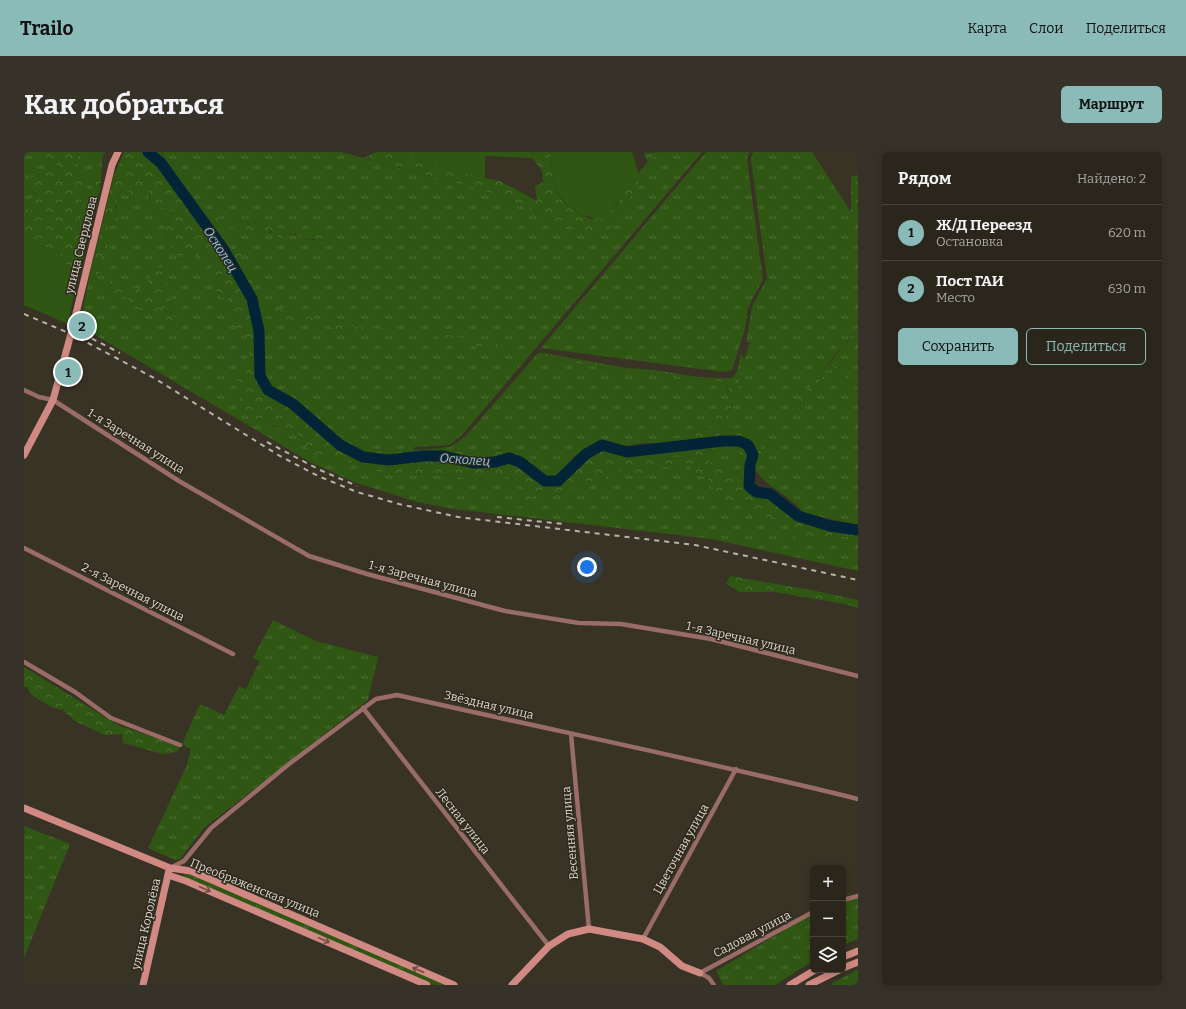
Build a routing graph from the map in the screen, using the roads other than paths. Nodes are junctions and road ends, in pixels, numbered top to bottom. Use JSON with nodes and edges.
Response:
{"nodes":[{"id":1,"x":118,"y":152,"type":"edge"},
{"id":2,"x":24,"y":390,"type":"edge"},
{"id":3,"x":53,"y":400,"type":"junction"},
{"id":4,"x":24,"y":455,"type":"edge"},
{"id":5,"x":24,"y":548,"type":"edge"},
{"id":6,"x":233,"y":654,"type":"dead end"},
{"id":7,"x":24,"y":662,"type":"edge"},
{"id":8,"x":858,"y":676,"type":"edge"},
{"id":9,"x":363,"y":708,"type":"junction"},
{"id":10,"x":571,"y":734,"type":"junction"},
{"id":11,"x":180,"y":745,"type":"dead end"},
{"id":12,"x":736,"y":769,"type":"junction"},
{"id":13,"x":858,"y":799,"type":"edge"},
{"id":14,"x":24,"y":808,"type":"edge"},
{"id":15,"x":169,"y":872,"type":"junction"},
{"id":16,"x":858,"y":896,"type":"edge"},
{"id":17,"x":846,"y":899,"type":"edge"},
{"id":18,"x":810,"y":914,"type":"edge"},
{"id":19,"x":590,"y":929,"type":"junction"},
{"id":20,"x":643,"y":939,"type":"junction"},
{"id":21,"x":549,"y":946,"type":"junction"},
{"id":22,"x":858,"y":951,"type":"edge"},
{"id":23,"x":846,"y":956,"type":"edge"},
{"id":24,"x":858,"y":962,"type":"edge"},
{"id":25,"x":846,"y":967,"type":"edge"},
{"id":26,"x":700,"y":973,"type":"junction"},
{"id":27,"x":810,"y":973,"type":"edge"},
{"id":28,"x":833,"y":973,"type":"edge"},
{"id":29,"x":143,"y":985,"type":"edge"},
{"id":30,"x":427,"y":985,"type":"edge"},
{"id":31,"x":454,"y":985,"type":"edge"},
{"id":32,"x":512,"y":985,"type":"edge"},
{"id":33,"x":714,"y":985,"type":"edge"},
{"id":34,"x":790,"y":985,"type":"edge"},
{"id":35,"x":809,"y":985,"type":"edge"}],
"edges":[{"from":1,"to":3,"type":"street","name":"улица Свердлова"},
{"from":2,"to":3,"type":"street","name":"1-я Заречная улица"},
{"from":3,"to":4,"type":"street","name":"улица Свердлова"},
{"from":3,"to":8,"type":"street","name":"1-я Заречная улица"},
{"from":5,"to":6,"type":"street","name":"2-я Заречная улица"},
{"from":7,"to":11,"type":"street"},
{"from":9,"to":10,"type":"street","name":"Звёздная улица"},
{"from":9,"to":15,"type":"street","name":"Звёздная улица"},
{"from":9,"to":21,"type":"street","name":"Лесная улица"},
{"from":10,"to":12,"type":"street","name":"Звёздная улица"},
{"from":10,"to":19,"type":"street","name":"Весенняя улица"},
{"from":12,"to":13,"type":"street","name":"Звёздная улица"},
{"from":12,"to":20,"type":"street","name":"Цветочная улица"},
{"from":14,"to":15,"type":"street","name":"Преображенская улица"},
{"from":15,"to":29,"type":"street","name":"улица Королёва"},
{"from":15,"to":30,"type":"street","name":"Преображенская улица","one_way":true},
{"from":31,"to":15,"type":"street","name":"Преображенская улица","one_way":true},
{"from":16,"to":17,"type":"street"},
{"from":18,"to":26,"type":"street","name":"Садовая улица"},
{"from":19,"to":20,"type":"street"},
{"from":19,"to":21,"type":"street"},
{"from":20,"to":26,"type":"street"},
{"from":21,"to":32,"type":"street"},
{"from":22,"to":23,"type":"street"},
{"from":24,"to":25,"type":"street"},
{"from":26,"to":33,"type":"street"},
{"from":27,"to":34,"type":"street"},
{"from":28,"to":35,"type":"street"}]}
